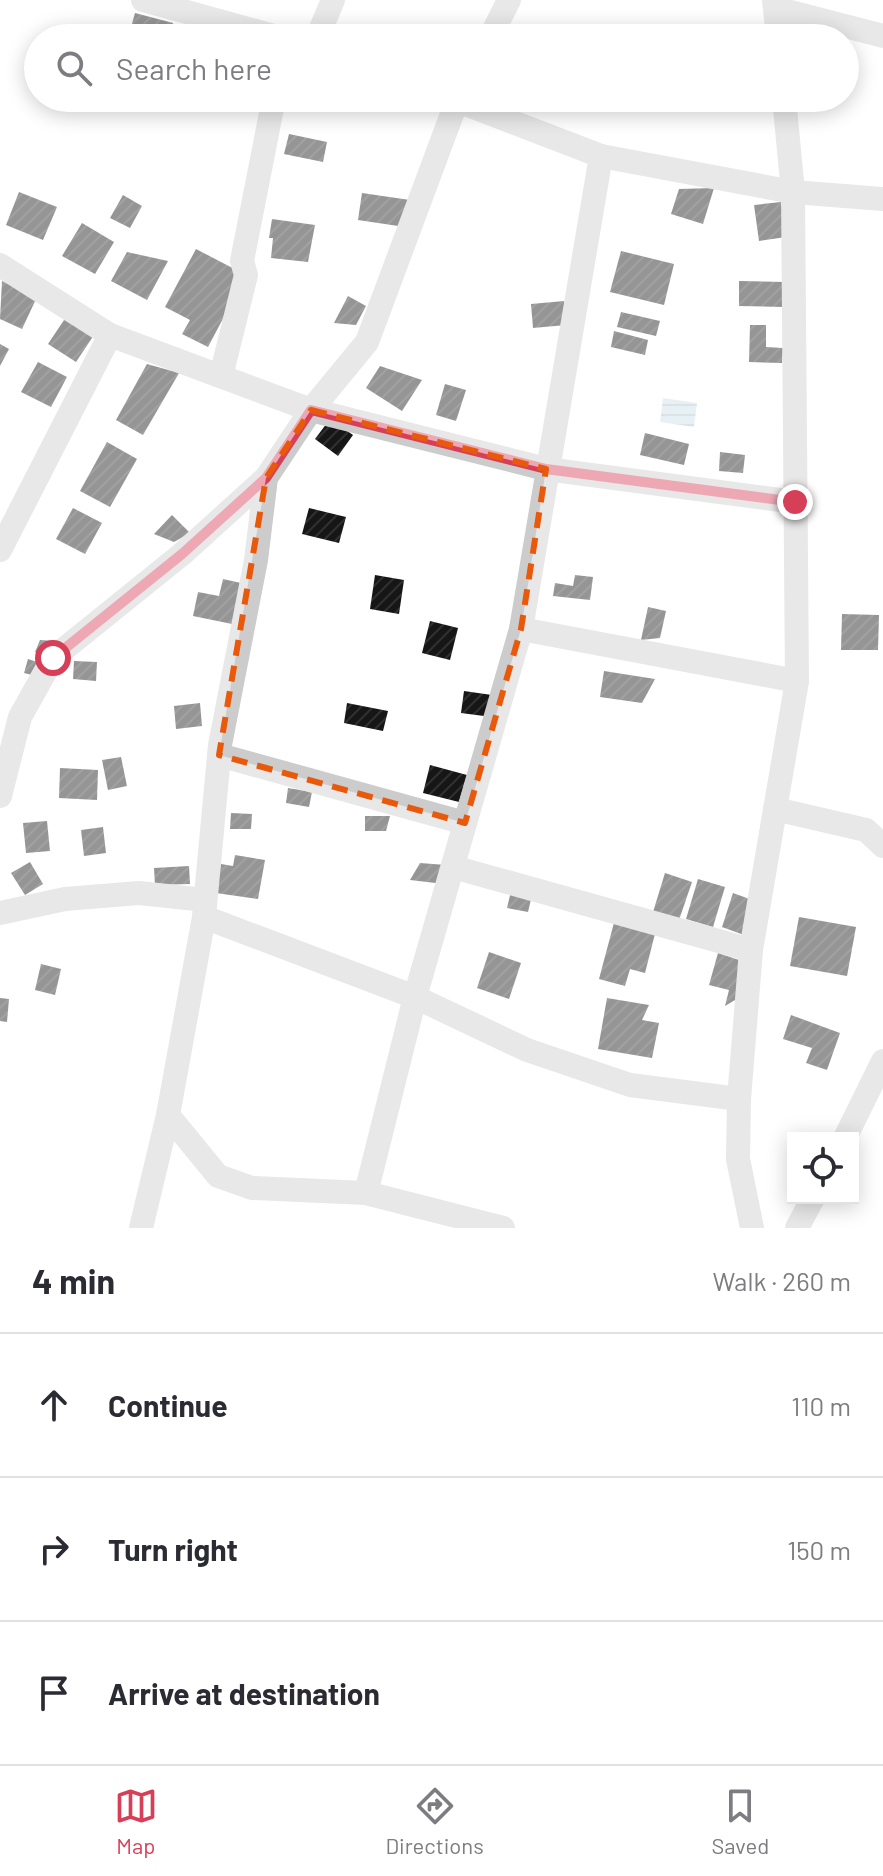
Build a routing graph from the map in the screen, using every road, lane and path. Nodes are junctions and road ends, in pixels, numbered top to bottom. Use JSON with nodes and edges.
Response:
{"nodes":[{"id":1,"x":333,"y":0,"type":"edge"},
{"id":2,"x":509,"y":0,"type":"edge"},
{"id":3,"x":157,"y":2,"type":"edge"},
{"id":4,"x":774,"y":4,"type":"edge"},
{"id":5,"x":233,"y":24,"type":"edge"},
{"id":6,"x":323,"y":24,"type":"edge"},
{"id":7,"x":497,"y":24,"type":"edge"},
{"id":8,"x":776,"y":24,"type":"edge"},
{"id":9,"x":842,"y":24,"type":"edge"},
{"id":10,"x":859,"y":29,"type":"edge"},
{"id":11,"x":883,"y":36,"type":"edge"},
{"id":12,"x":271,"y":112,"type":"edge"},
{"id":13,"x":450,"y":112,"type":"edge"},
{"id":14,"x":488,"y":112,"type":"edge"},
{"id":15,"x":785,"y":112,"type":"edge"},
{"id":16,"x":601,"y":156,"type":"junction"},
{"id":17,"x":793,"y":192,"type":"junction"},
{"id":18,"x":883,"y":199,"type":"edge"},
{"id":19,"x":0,"y":265,"type":"edge"},
{"id":20,"x":110,"y":335,"type":"junction"},
{"id":21,"x":221,"y":376,"type":"junction"},
{"id":22,"x":311,"y":410,"type":"junction"},
{"id":23,"x":546,"y":469,"type":"junction"},
{"id":24,"x":266,"y":478,"type":"junction"},
{"id":25,"x":795,"y":502,"type":"junction"},
{"id":26,"x":9,"y":510,"type":"edge"},
{"id":27,"x":0,"y":550,"type":"edge"},
{"id":28,"x":521,"y":629,"type":"junction"},
{"id":29,"x":797,"y":681,"type":"junction"},
{"id":30,"x":219,"y":755,"type":"junction"},
{"id":31,"x":0,"y":796,"type":"edge"},
{"id":32,"x":775,"y":809,"type":"junction"},
{"id":33,"x":465,"y":823,"type":"junction"},
{"id":34,"x":883,"y":846,"type":"edge"},
{"id":35,"x":453,"y":867,"type":"junction"},
{"id":36,"x":205,"y":909,"type":"junction"},
{"id":37,"x":0,"y":913,"type":"edge"},
{"id":38,"x":751,"y":950,"type":"junction"},
{"id":39,"x":415,"y":997,"type":"junction"},
{"id":40,"x":883,"y":1061,"type":"edge"},
{"id":41,"x":739,"y":1099,"type":"junction"},
{"id":42,"x":168,"y":1115,"type":"junction"},
{"id":43,"x":848,"y":1132,"type":"edge"},
{"id":44,"x":366,"y":1193,"type":"junction"},
{"id":45,"x":810,"y":1204,"type":"edge"},
{"id":46,"x":141,"y":1228,"type":"edge"},
{"id":47,"x":503,"y":1228,"type":"edge"},
{"id":48,"x":752,"y":1228,"type":"edge"},
{"id":49,"x":797,"y":1228,"type":"edge"}],
"edges":[{"from":1,"to":6,"type":"street"},
{"from":2,"to":7,"type":"street"},
{"from":3,"to":5,"type":"street"},
{"from":4,"to":8,"type":"street"},
{"from":4,"to":9,"type":"street"},
{"from":10,"to":11,"type":"street"},
{"from":12,"to":21,"type":"street"},
{"from":13,"to":22,"type":"street"},
{"from":14,"to":16,"type":"street"},
{"from":15,"to":17,"type":"street"},
{"from":16,"to":17,"type":"street"},
{"from":16,"to":23,"type":"street"},
{"from":17,"to":18,"type":"street"},
{"from":17,"to":25,"type":"street"},
{"from":19,"to":20,"type":"street"},
{"from":20,"to":21,"type":"street"},
{"from":20,"to":26,"type":"street"},
{"from":21,"to":22,"type":"street"},
{"from":22,"to":23,"type":"street"},
{"from":22,"to":24,"type":"street"},
{"from":23,"to":25,"type":"street"},
{"from":23,"to":28,"type":"street"},
{"from":24,"to":30,"type":"street"},
{"from":24,"to":31,"type":"street"},
{"from":25,"to":29,"type":"street"},
{"from":26,"to":27,"type":"street"},
{"from":28,"to":29,"type":"street"},
{"from":28,"to":33,"type":"street"},
{"from":29,"to":32,"type":"street"},
{"from":30,"to":33,"type":"street"},
{"from":30,"to":36,"type":"street"},
{"from":32,"to":34,"type":"street"},
{"from":32,"to":38,"type":"street"},
{"from":33,"to":35,"type":"street"},
{"from":35,"to":38,"type":"street"},
{"from":35,"to":39,"type":"street"},
{"from":36,"to":37,"type":"street"},
{"from":36,"to":39,"type":"street"},
{"from":36,"to":42,"type":"street"},
{"from":38,"to":41,"type":"street"},
{"from":39,"to":41,"type":"street"},
{"from":39,"to":44,"type":"street"},
{"from":40,"to":43,"type":"street"},
{"from":41,"to":48,"type":"street"},
{"from":42,"to":44,"type":"street"},
{"from":42,"to":46,"type":"street"},
{"from":44,"to":47,"type":"street"},
{"from":45,"to":49,"type":"street"}]}
